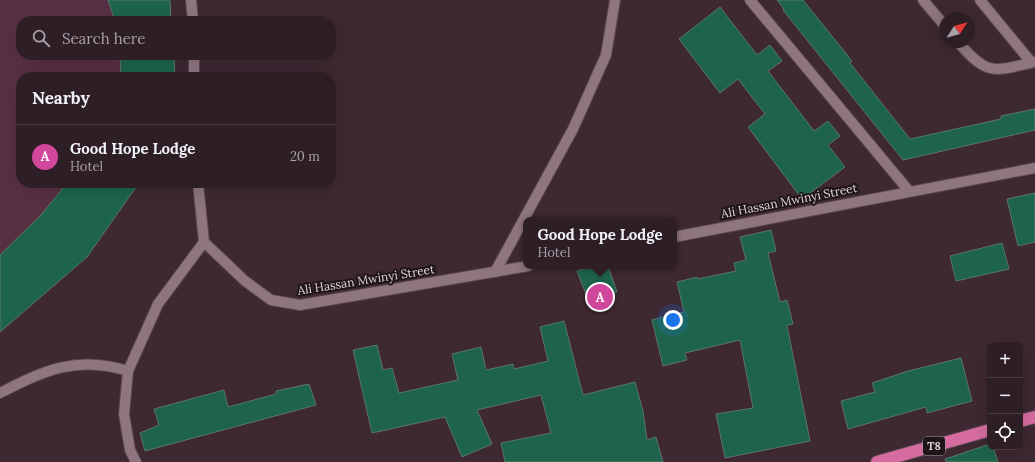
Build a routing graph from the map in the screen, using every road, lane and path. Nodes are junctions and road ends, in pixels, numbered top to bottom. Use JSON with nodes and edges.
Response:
{"nodes":[{"id":1,"x":191,"y":0,"type":"edge"},
{"id":2,"x":615,"y":0,"type":"edge"},
{"id":3,"x":750,"y":0,"type":"edge"},
{"id":4,"x":923,"y":0,"type":"edge"},
{"id":5,"x":980,"y":0,"type":"edge"},
{"id":6,"x":193,"y":16,"type":"edge"},
{"id":7,"x":939,"y":19,"type":"edge"},
{"id":8,"x":963,"y":48,"type":"edge"},
{"id":9,"x":194,"y":60,"type":"edge"},
{"id":10,"x":1033,"y":62,"type":"edge"},
{"id":11,"x":194,"y":72,"type":"edge"},
{"id":12,"x":1035,"y":168,"type":"edge"},
{"id":13,"x":199,"y":188,"type":"edge"},
{"id":14,"x":909,"y":191,"type":"junction"},
{"id":15,"x":525,"y":217,"type":"edge"},
{"id":16,"x":523,"y":221,"type":"edge"},
{"id":17,"x":677,"y":236,"type":"edge"},
{"id":18,"x":204,"y":242,"type":"junction"},
{"id":19,"x":523,"y":267,"type":"edge"},
{"id":20,"x":495,"y":272,"type":"junction"},
{"id":21,"x":128,"y":371,"type":"junction"},
{"id":22,"x":0,"y":393,"type":"edge"},
{"id":23,"x":1035,"y":417,"type":"edge"},
{"id":24,"x":1023,"y":421,"type":"edge"},
{"id":25,"x":987,"y":431,"type":"edge"},
{"id":26,"x":136,"y":462,"type":"edge"},
{"id":27,"x":877,"y":462,"type":"edge"}],
"edges":[{"from":1,"to":6,"type":"lane"},
{"from":2,"to":15,"type":"lane"},
{"from":3,"to":14,"type":"lane"},
{"from":4,"to":7,"type":"lane"},
{"from":5,"to":10,"type":"lane"},
{"from":8,"to":10,"type":"lane"},
{"from":9,"to":11,"type":"lane"},
{"from":12,"to":14,"type":"lane","name":"Ali Hassan Mwinyi Street"},
{"from":13,"to":18,"type":"lane"},
{"from":14,"to":17,"type":"lane","name":"Ali Hassan Mwinyi Street"},
{"from":16,"to":20,"type":"lane"},
{"from":18,"to":20,"type":"lane","name":"Ali Hassan Mwinyi Street"},
{"from":18,"to":21,"type":"lane"},
{"from":19,"to":20,"type":"lane","name":"Ali Hassan Mwinyi Street"},
{"from":21,"to":22,"type":"lane"},
{"from":21,"to":26,"type":"lane"},
{"from":23,"to":24,"type":"highway"},
{"from":25,"to":27,"type":"highway","number":"T8"}]}
